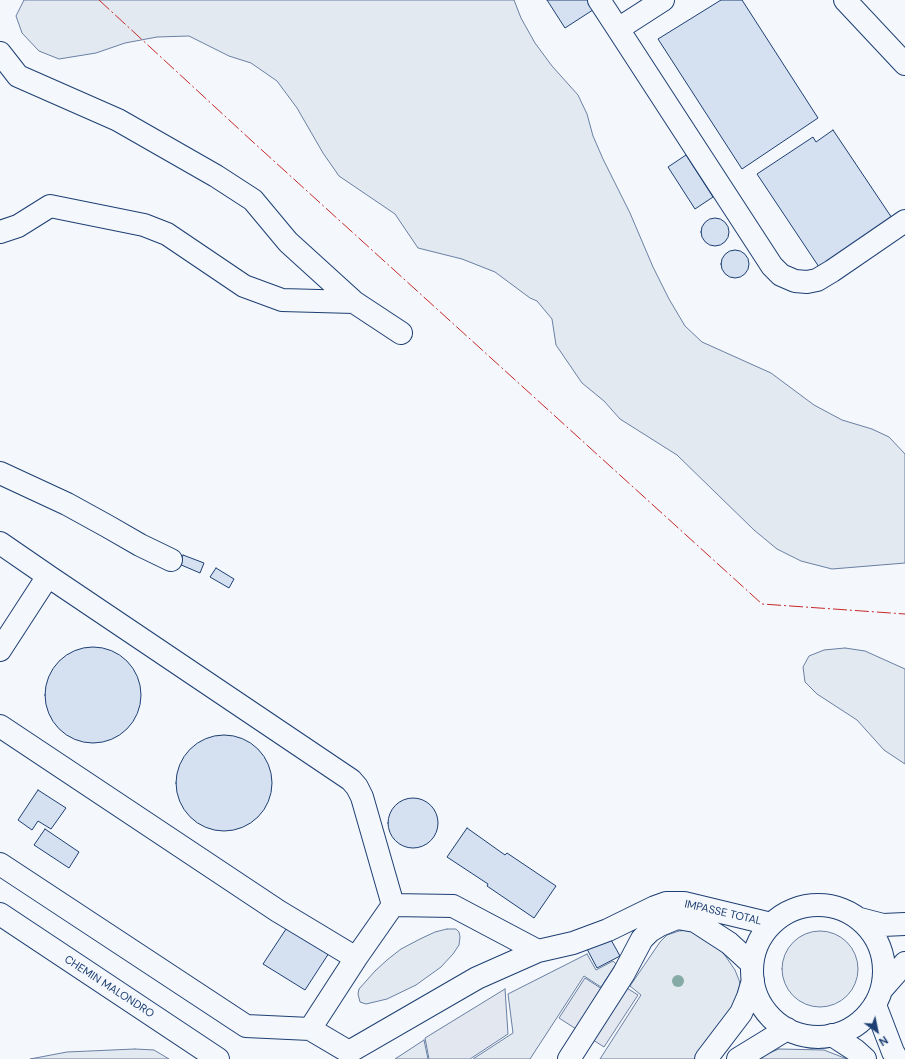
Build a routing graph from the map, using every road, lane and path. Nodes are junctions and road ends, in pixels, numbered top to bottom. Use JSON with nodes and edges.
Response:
{"nodes":[{"id":1,"x":599,"y":0,"type":"edge"},
{"id":2,"x":663,"y":0,"type":"edge"},
{"id":3,"x":845,"y":0,"type":"edge"},
{"id":4,"x":618,"y":29,"type":"junction"},
{"id":5,"x":0,"y":53,"type":"edge"},
{"id":6,"x":905,"y":64,"type":"edge"},
{"id":7,"x":905,"y":221,"type":"edge"},
{"id":8,"x":0,"y":232,"type":"edge"},
{"id":9,"x":354,"y":302,"type":"junction"},
{"id":10,"x":401,"y":333,"type":"dead end"},
{"id":11,"x":0,"y":473,"type":"edge"},
{"id":12,"x":0,"y":543,"type":"edge"},
{"id":13,"x":171,"y":560,"type":"dead end"},
{"id":14,"x":48,"y":576,"type":"junction"},
{"id":15,"x":0,"y":650,"type":"edge"},
{"id":16,"x":0,"y":726,"type":"edge"},
{"id":17,"x":0,"y":864,"type":"edge"},
{"id":18,"x":393,"y":905,"type":"junction"},
{"id":19,"x":0,"y":914,"type":"edge"},
{"id":20,"x":860,"y":919,"type":"junction"},
{"id":21,"x":771,"y":924,"type":"junction"},
{"id":22,"x":905,"y":924,"type":"edge"},
{"id":23,"x":608,"y":930,"type":"junction"},
{"id":24,"x":640,"y":943,"type":"junction"},
{"id":25,"x":538,"y":951,"type":"junction"},
{"id":26,"x":356,"y":958,"type":"junction"},
{"id":27,"x":905,"y":964,"type":"edge"},
{"id":28,"x":752,"y":972,"type":"junction"},
{"id":29,"x":878,"y":997,"type":"junction"},
{"id":30,"x":310,"y":1029,"type":"junction"},
{"id":31,"x":787,"y":1029,"type":"junction"},
{"id":32,"x":832,"y":1035,"type":"junction"},
{"id":33,"x":218,"y":1059,"type":"edge"},
{"id":34,"x":569,"y":1059,"type":"edge"},
{"id":35,"x":706,"y":1059,"type":"edge"},
{"id":36,"x":738,"y":1059,"type":"edge"},
{"id":37,"x":865,"y":1059,"type":"edge"},
{"id":38,"x":897,"y":1059,"type":"edge"}],
"edges":[{"from":1,"to":4,"type":"main road"},
{"from":2,"to":4,"type":"main road"},
{"from":3,"to":6,"type":"main road"},
{"from":4,"to":7,"type":"main road"},
{"from":5,"to":9,"type":"main road"},
{"from":8,"to":9,"type":"main road"},
{"from":9,"to":10,"type":"main road"},
{"from":11,"to":13,"type":"main road"},
{"from":12,"to":14,"type":"main road"},
{"from":14,"to":15,"type":"main road"},
{"from":14,"to":18,"type":"main road"},
{"from":16,"to":26,"type":"main road"},
{"from":17,"to":30,"type":"main road"},
{"from":18,"to":25,"type":"main road"},
{"from":18,"to":26,"type":"main road"},
{"from":19,"to":33,"type":"main road","name":"CHEMIN MALONDRO"},
{"from":20,"to":21,"type":"main road"},
{"from":20,"to":22,"type":"main road"},
{"from":20,"to":29,"type":"main road"},
{"from":21,"to":23,"type":"main road","name":"IMPASSE TOTAL"},
{"from":21,"to":28,"type":"main road"},
{"from":23,"to":24,"type":"main road"},
{"from":23,"to":25,"type":"main road","name":"IMPASSE TOTAL"},
{"from":24,"to":28,"type":"main road","name":"IMPASSE TOTAL"},
{"from":24,"to":34,"type":"main road","name":"IMPASSE TOTAL"},
{"from":25,"to":30,"type":"main road","name":"IMPASSE TOTAL"},
{"from":26,"to":30,"type":"main road"},
{"from":27,"to":29,"type":"main road"},
{"from":28,"to":31,"type":"main road"},
{"from":28,"to":35,"type":"main road"},
{"from":29,"to":32,"type":"main road"},
{"from":29,"to":38,"type":"main road"},
{"from":31,"to":32,"type":"main road"},
{"from":31,"to":36,"type":"main road"},
{"from":32,"to":37,"type":"main road"}]}
